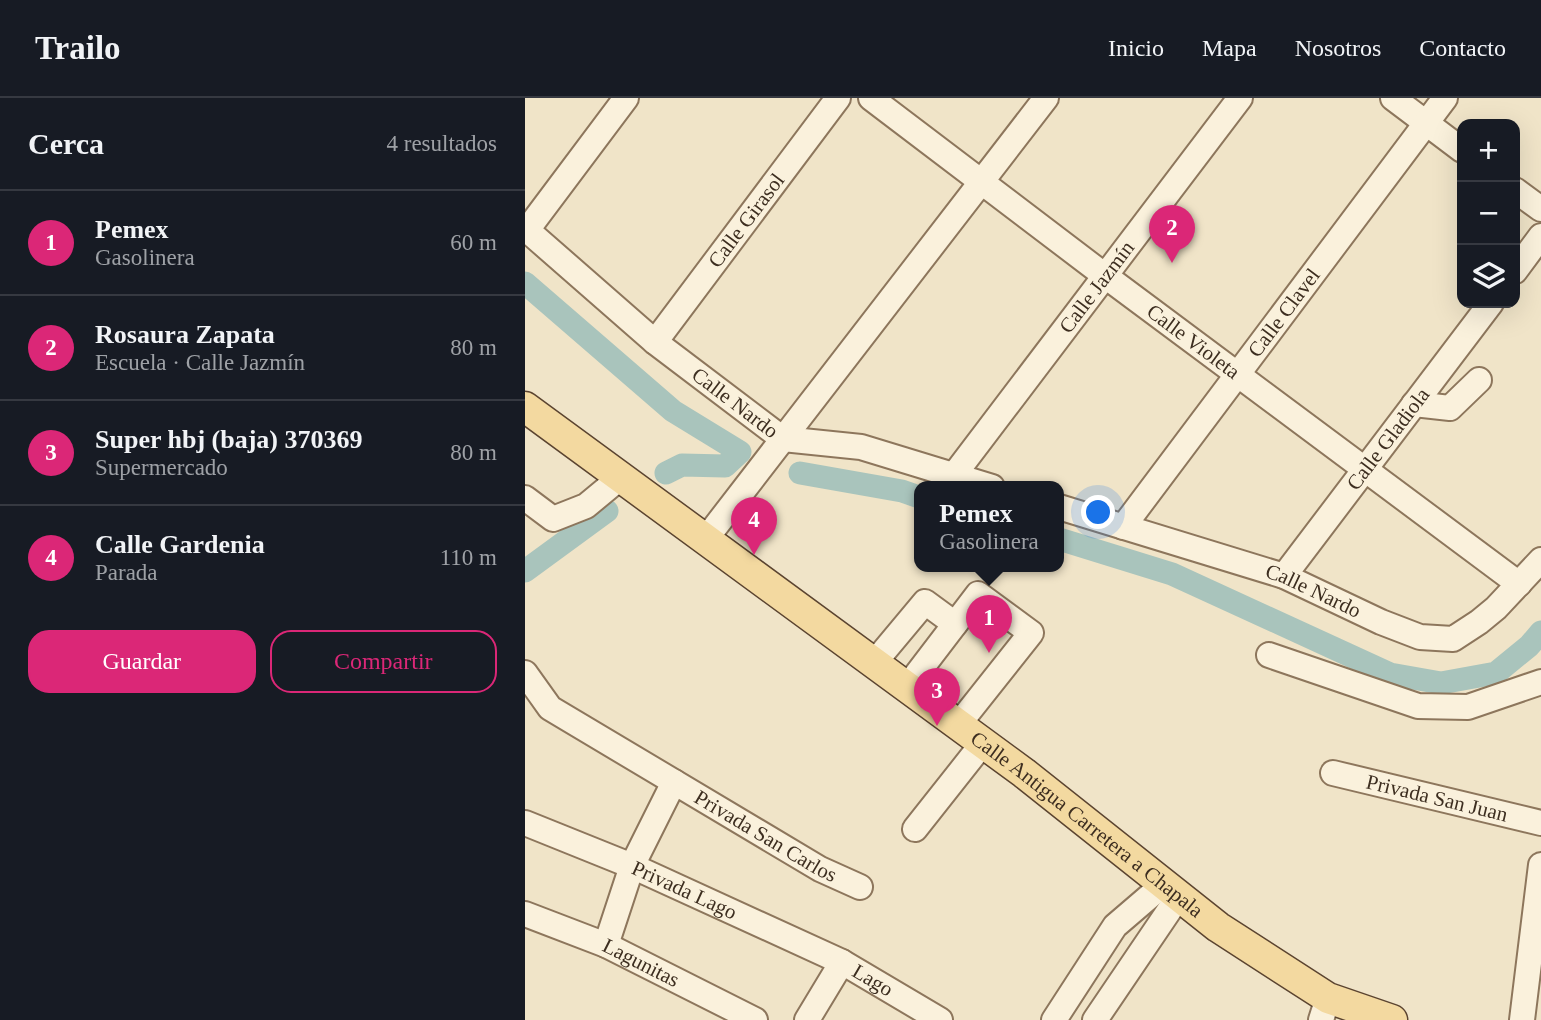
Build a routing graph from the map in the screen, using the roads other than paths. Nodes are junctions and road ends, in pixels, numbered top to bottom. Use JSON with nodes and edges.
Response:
{"nodes":[{"id":1,"x":626,"y":98,"type":"edge"},
{"id":2,"x":838,"y":98,"type":"edge"},
{"id":3,"x":871,"y":98,"type":"edge"},
{"id":4,"x":1046,"y":98,"type":"edge"},
{"id":5,"x":1240,"y":98,"type":"edge"},
{"id":6,"x":1393,"y":98,"type":"edge"},
{"id":7,"x":1445,"y":98,"type":"edge"},
{"id":8,"x":1427,"y":123,"type":"junction"},
{"id":9,"x":1457,"y":146,"type":"edge"},
{"id":10,"x":982,"y":181,"type":"junction"},
{"id":11,"x":1520,"y":194,"type":"edge"},
{"id":12,"x":1541,"y":209,"type":"edge"},
{"id":13,"x":526,"y":228,"type":"edge"},
{"id":14,"x":1541,"y":236,"type":"edge"},
{"id":15,"x":1520,"y":264,"type":"edge"},
{"id":16,"x":1104,"y":275,"type":"junction"},
{"id":17,"x":1487,"y":308,"type":"edge"},
{"id":18,"x":655,"y":342,"type":"junction"},
{"id":19,"x":1238,"y":374,"type":"junction"},
{"id":20,"x":1479,"y":380,"type":"dead end"},
{"id":21,"x":1414,"y":404,"type":"junction"},
{"id":22,"x":525,"y":407,"type":"edge"},
{"id":23,"x":783,"y":439,"type":"junction"},
{"id":24,"x":1365,"y":469,"type":"junction"},
{"id":25,"x":954,"y":475,"type":"junction"},
{"id":26,"x":621,"y":477,"type":"junction"},
{"id":27,"x":973,"y":481,"type":"edge"},
{"id":28,"x":525,"y":498,"type":"edge"},
{"id":29,"x":1064,"y":509,"type":"edge"},
{"id":30,"x":1123,"y":527,"type":"junction"},
{"id":31,"x":705,"y":540,"type":"junction"},
{"id":32,"x":1541,"y":560,"type":"edge"},
{"id":33,"x":1284,"y":576,"type":"junction"},
{"id":34,"x":1519,"y":583,"type":"junction"},
{"id":35,"x":955,"y":624,"type":"junction"},
{"id":36,"x":1269,"y":655,"type":"dead end"},
{"id":37,"x":874,"y":663,"type":"junction"},
{"id":38,"x":525,"y":673,"type":"edge"},
{"id":39,"x":1541,"y":682,"type":"edge"},
{"id":40,"x":907,"y":687,"type":"junction"},
{"id":41,"x":958,"y":725,"type":"junction"},
{"id":42,"x":983,"y":743,"type":"junction"},
{"id":43,"x":1333,"y":774,"type":"dead end"},
{"id":44,"x":674,"y":782,"type":"junction"},
{"id":45,"x":525,"y":822,"type":"edge"},
{"id":46,"x":1541,"y":823,"type":"edge"},
{"id":47,"x":915,"y":829,"type":"dead end"},
{"id":48,"x":1541,"y":865,"type":"edge"},
{"id":49,"x":632,"y":866,"type":"junction"},
{"id":50,"x":860,"y":887,"type":"dead end"},
{"id":51,"x":1172,"y":890,"type":"junction"},
{"id":52,"x":525,"y":914,"type":"edge"},
{"id":53,"x":606,"y":945,"type":"junction"},
{"id":54,"x":842,"y":962,"type":"junction"},
{"id":55,"x":1325,"y":1009,"type":"edge"},
{"id":56,"x":755,"y":1020,"type":"edge"},
{"id":57,"x":807,"y":1020,"type":"edge"},
{"id":58,"x":940,"y":1020,"type":"edge"},
{"id":59,"x":1054,"y":1020,"type":"edge"},
{"id":60,"x":1095,"y":1020,"type":"edge"},
{"id":61,"x":1392,"y":1020,"type":"edge"},
{"id":62,"x":1522,"y":1020,"type":"edge"}],
"edges":[{"from":1,"to":13,"type":"street"},
{"from":2,"to":18,"type":"street","name":"Calle Girasol"},
{"from":3,"to":10,"type":"street","name":"Calle Violeta"},
{"from":4,"to":10,"type":"street"},
{"from":5,"to":16,"type":"street","name":"Calle Jazmín"},
{"from":6,"to":8,"type":"street"},
{"from":7,"to":8,"type":"street","name":"Calle Clavel"},
{"from":8,"to":9,"type":"street"},
{"from":8,"to":19,"type":"street","name":"Calle Clavel"},
{"from":10,"to":16,"type":"street","name":"Calle Violeta"},
{"from":10,"to":23,"type":"street"},
{"from":11,"to":12,"type":"street"},
{"from":13,"to":18,"type":"street","name":"Calle Nardo"},
{"from":14,"to":15,"type":"street"},
{"from":16,"to":19,"type":"street","name":"Calle Violeta"},
{"from":16,"to":25,"type":"street","name":"Calle Jazmín"},
{"from":17,"to":21,"type":"street","name":"Calle Gladiola"},
{"from":18,"to":23,"type":"street","name":"Calle Nardo"},
{"from":19,"to":24,"type":"street","name":"Calle Violeta"},
{"from":19,"to":30,"type":"street","name":"Calle Clavel"},
{"from":20,"to":21,"type":"street"},
{"from":21,"to":24,"type":"street","name":"Calle Gladiola"},
{"from":22,"to":26,"type":"main road","name":"Calle Antigua Carretera a Chapala"},
{"from":23,"to":25,"type":"street","name":"Calle Nardo"},
{"from":23,"to":31,"type":"street"},
{"from":24,"to":33,"type":"street","name":"Calle Gladiola"},
{"from":24,"to":34,"type":"street","name":"Calle Violeta"},
{"from":25,"to":27,"type":"street","name":"Calle Nardo"},
{"from":26,"to":28,"type":"street"},
{"from":26,"to":31,"type":"main road","name":"Calle Antigua Carretera a Chapala"},
{"from":29,"to":30,"type":"street","name":"Calle Nardo"},
{"from":30,"to":33,"type":"street","name":"Calle Nardo"},
{"from":31,"to":37,"type":"main road","name":"Calle Antigua Carretera a Chapala"},
{"from":32,"to":34,"type":"street","name":"Calle Nardo"},
{"from":33,"to":34,"type":"street","name":"Calle Nardo"},
{"from":35,"to":37,"type":"street"},
{"from":35,"to":40,"type":"street"},
{"from":35,"to":41,"type":"street"},
{"from":36,"to":39,"type":"street"},
{"from":37,"to":40,"type":"main road","name":"Calle Antigua Carretera a Chapala"},
{"from":38,"to":44,"type":"street","name":"Privada San Carlos"},
{"from":40,"to":41,"type":"main road","name":"Calle Antigua Carretera a Chapala"},
{"from":41,"to":42,"type":"main road","name":"Calle Antigua Carretera a Chapala"},
{"from":42,"to":47,"type":"street"},
{"from":42,"to":51,"type":"main road","name":"Calle Antigua Carretera a Chapala"},
{"from":43,"to":46,"type":"street","name":"Privada San Juan"},
{"from":44,"to":49,"type":"street","name":"Privada San Carlos"},
{"from":44,"to":50,"type":"street","name":"Privada San Carlos"},
{"from":45,"to":49,"type":"street","name":"Privada Lago"},
{"from":48,"to":62,"type":"street"},
{"from":49,"to":53,"type":"street","name":"Privada San Carlos"},
{"from":49,"to":54,"type":"street","name":"Privada Lago"},
{"from":51,"to":55,"type":"main road","name":"Calle Antigua Carretera a Chapala"},
{"from":51,"to":59,"type":"street"},
{"from":51,"to":60,"type":"street"},
{"from":52,"to":53,"type":"street","name":"Lagunitas"},
{"from":53,"to":56,"type":"street","name":"Lagunitas"},
{"from":54,"to":57,"type":"street"},
{"from":54,"to":58,"type":"street","name":"Lago"},
{"from":55,"to":61,"type":"main road","name":"Calle Antigua Carretera a Chapala"}]}
